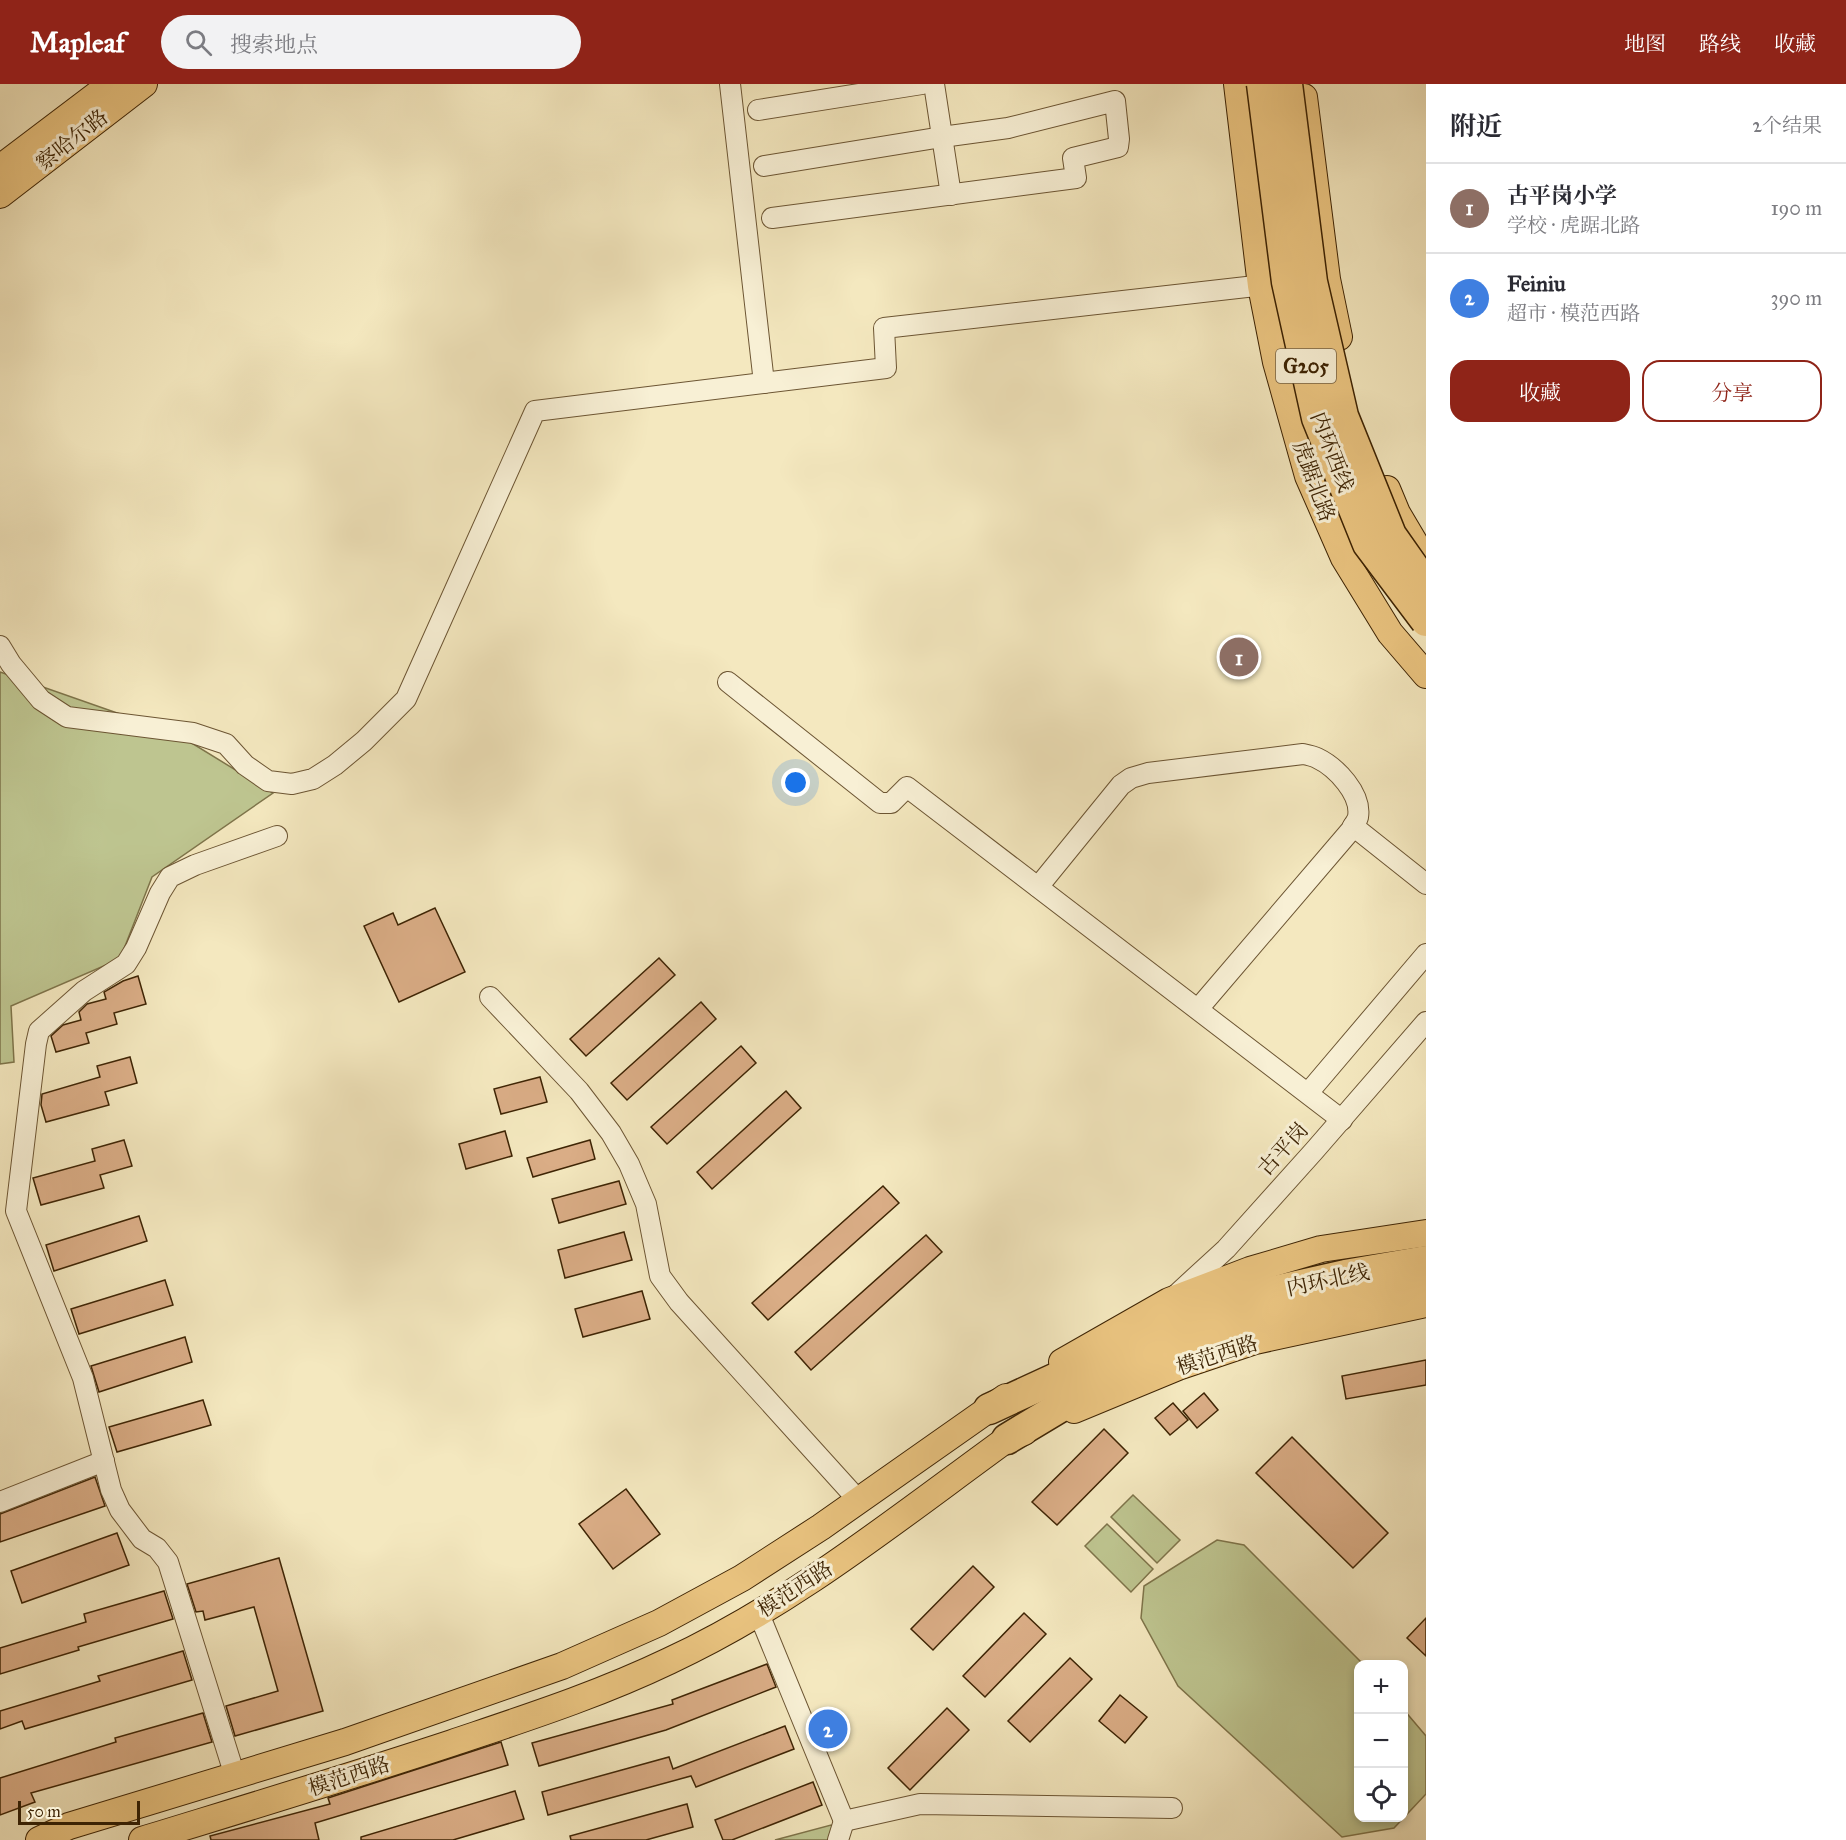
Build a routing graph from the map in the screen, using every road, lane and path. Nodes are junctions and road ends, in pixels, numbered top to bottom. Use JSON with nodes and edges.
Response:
{"nodes":[{"id":1,"x":111,"y":84,"type":"edge"},
{"id":2,"x":144,"y":84,"type":"edge"},
{"id":3,"x":730,"y":84,"type":"edge"},
{"id":4,"x":922,"y":84,"type":"edge"},
{"id":5,"x":934,"y":84,"type":"edge"},
{"id":6,"x":1237,"y":84,"type":"edge"},
{"id":7,"x":1262,"y":84,"type":"edge"},
{"id":8,"x":1287,"y":84,"type":"edge"},
{"id":9,"x":1302,"y":84,"type":"edge"},
{"id":10,"x":758,"y":110,"type":"dead end"},
{"id":11,"x":942,"y":137,"type":"junction"},
{"id":12,"x":764,"y":166,"type":"dead end"},
{"id":13,"x":0,"y":168,"type":"edge"},
{"id":14,"x":0,"y":195,"type":"edge"},
{"id":15,"x":951,"y":195,"type":"junction"},
{"id":16,"x":772,"y":218,"type":"dead end"},
{"id":17,"x":1328,"y":279,"type":"junction"},
{"id":18,"x":1261,"y":286,"type":"junction"},
{"id":19,"x":764,"y":383,"type":"junction"},
{"id":20,"x":1426,"y":562,"type":"edge"},
{"id":21,"x":1426,"y":585,"type":"edge"},
{"id":22,"x":1426,"y":621,"type":"edge"},
{"id":23,"x":0,"y":646,"type":"edge"},
{"id":24,"x":1426,"y":675,"type":"edge"},
{"id":25,"x":728,"y":682,"type":"dead end"},
{"id":26,"x":1353,"y":826,"type":"junction"},
{"id":27,"x":277,"y":836,"type":"dead end"},
{"id":28,"x":1426,"y":884,"type":"edge"},
{"id":29,"x":1038,"y":887,"type":"junction"},
{"id":30,"x":1426,"y":954,"type":"edge"},
{"id":31,"x":490,"y":997,"type":"dead end"},
{"id":32,"x":1198,"y":1009,"type":"junction"},
{"id":33,"x":1426,"y":1022,"type":"edge"},
{"id":34,"x":1308,"y":1093,"type":"junction"},
{"id":35,"x":1342,"y":1119,"type":"junction"},
{"id":36,"x":1426,"y":1233,"type":"edge"},
{"id":37,"x":1426,"y":1261,"type":"edge"},
{"id":38,"x":1426,"y":1282,"type":"edge"},
{"id":39,"x":1169,"y":1301,"type":"junction"},
{"id":40,"x":1426,"y":1304,"type":"edge"},
{"id":41,"x":989,"y":1408,"type":"junction"},
{"id":42,"x":1007,"y":1438,"type":"junction"},
{"id":43,"x":104,"y":1461,"type":"junction"},
{"id":44,"x":859,"y":1501,"type":"junction"},
{"id":45,"x":0,"y":1502,"type":"edge"},
{"id":46,"x":759,"y":1614,"type":"junction"},
{"id":47,"x":235,"y":1776,"type":"junction"},
{"id":48,"x":1172,"y":1808,"type":"dead end"},
{"id":49,"x":841,"y":1831,"type":"edge"},
{"id":50,"x":39,"y":1840,"type":"edge"},
{"id":51,"x":142,"y":1840,"type":"edge"}],
"edges":[{"from":1,"to":13,"type":"main road","name":"察哈尔路"},
{"from":2,"to":14,"type":"main road","name":"察哈尔路"},
{"from":3,"to":19,"type":"street"},
{"from":4,"to":10,"type":"street"},
{"from":5,"to":11,"type":"street"},
{"from":6,"to":18,"type":"main road","name":"虎踞北路"},
{"from":7,"to":22,"type":"highway","name":"内环西线","number":"G205","bridge":true},
{"from":8,"to":21,"type":"highway","name":"内环西线","number":"G205","bridge":true},
{"from":9,"to":17,"type":"main road"},
{"from":11,"to":12,"type":"street"},
{"from":11,"to":15,"type":"street"},
{"from":11,"to":15,"type":"street"},
{"from":15,"to":16,"type":"street"},
{"from":17,"to":18,"type":"street"},
{"from":17,"to":20,"type":"main road"},
{"from":18,"to":19,"type":"street"},
{"from":18,"to":24,"type":"main road","name":"虎踞北路"},
{"from":19,"to":23,"type":"street"},
{"from":25,"to":29,"type":"street"},
{"from":26,"to":28,"type":"street"},
{"from":26,"to":29,"type":"street"},
{"from":26,"to":32,"type":"street"},
{"from":27,"to":43,"type":"street"},
{"from":29,"to":32,"type":"street"},
{"from":30,"to":34,"type":"street"},
{"from":31,"to":44,"type":"street"},
{"from":32,"to":34,"type":"street"},
{"from":33,"to":35,"type":"street","name":"古平岗"},
{"from":34,"to":35,"type":"street"},
{"from":35,"to":39,"type":"street","name":"古平岗"},
{"from":36,"to":39,"type":"main road","name":"模范西路"},
{"from":37,"to":41,"type":"highway","name":"内环北线"},
{"from":38,"to":42,"type":"highway","name":"内环北线"},
{"from":39,"to":41,"type":"main road","name":"模范西路"},
{"from":40,"to":42,"type":"main road","name":"模范西路"},
{"from":41,"to":44,"type":"main road","name":"模范西路"},
{"from":42,"to":46,"type":"main road","name":"模范西路"},
{"from":43,"to":45,"type":"street"},
{"from":43,"to":47,"type":"street"},
{"from":44,"to":47,"type":"main road","name":"模范西路"},
{"from":46,"to":49,"type":"street"},
{"from":46,"to":51,"type":"main road","name":"模范西路"},
{"from":47,"to":50,"type":"main road","name":"模范西路"},
{"from":48,"to":49,"type":"street"}]}
